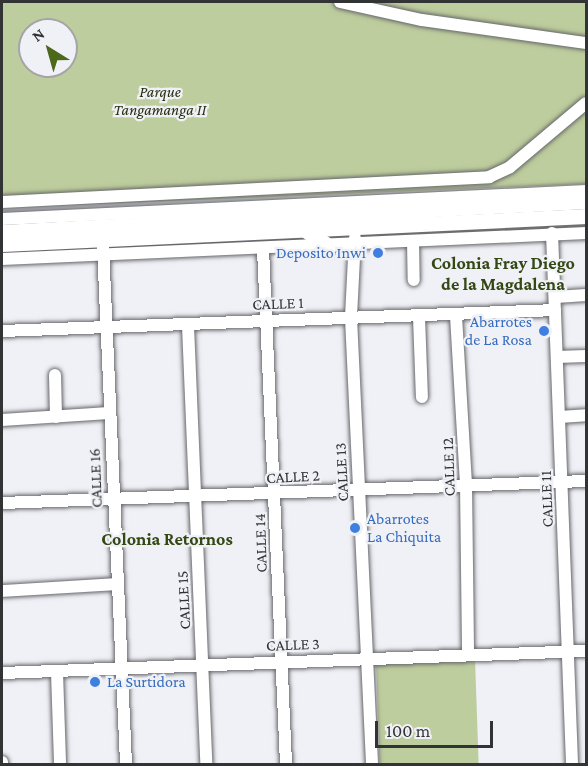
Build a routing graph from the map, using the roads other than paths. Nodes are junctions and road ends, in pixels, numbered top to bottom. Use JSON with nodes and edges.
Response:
{"nodes":[{"id":1,"x":340,"y":2,"type":"edge"},
{"id":2,"x":586,"y":43,"type":"edge"},
{"id":3,"x":586,"y":103,"type":"edge"},
{"id":4,"x":586,"y":191,"type":"edge"},
{"id":5,"x":2,"y":201,"type":"edge"},
{"id":6,"x":586,"y":201,"type":"edge"},
{"id":7,"x":428,"y":211,"type":"junction"},
{"id":8,"x":586,"y":216,"type":"edge"},
{"id":9,"x":354,"y":220,"type":"junction"},
{"id":10,"x":305,"y":230,"type":"junction"},
{"id":11,"x":171,"y":231,"type":"junction"},
{"id":12,"x":552,"y":233,"type":"junction"},
{"id":13,"x":586,"y":233,"type":"edge"},
{"id":14,"x":5,"y":238,"type":"edge"},
{"id":15,"x":103,"y":240,"type":"junction"},
{"id":16,"x":430,"y":240,"type":"junction"},
{"id":17,"x":413,"y":241,"type":"junction"},
{"id":18,"x":355,"y":245,"type":"junction"},
{"id":19,"x":329,"y":246,"type":"junction"},
{"id":20,"x":263,"y":249,"type":"junction"},
{"id":21,"x":414,"y":280,"type":"dead end"},
{"id":22,"x":586,"y":295,"type":"edge"},
{"id":23,"x":555,"y":303,"type":"junction"},
{"id":24,"x":456,"y":316,"type":"junction"},
{"id":25,"x":419,"y":317,"type":"junction"},
{"id":26,"x":351,"y":318,"type":"junction"},
{"id":27,"x":268,"y":320,"type":"junction"},
{"id":28,"x":188,"y":326,"type":"junction"},
{"id":29,"x":106,"y":329,"type":"junction"},
{"id":30,"x":2,"y":332,"type":"edge"},
{"id":31,"x":586,"y":356,"type":"edge"},
{"id":32,"x":557,"y":357,"type":"junction"},
{"id":33,"x":55,"y":375,"type":"dead end"},
{"id":34,"x":422,"y":397,"type":"dead end"},
{"id":35,"x":109,"y":413,"type":"junction"},
{"id":36,"x":586,"y":415,"type":"edge"},
{"id":37,"x":56,"y":417,"type":"junction"},
{"id":38,"x":560,"y":417,"type":"junction"},
{"id":39,"x":2,"y":420,"type":"edge"},
{"id":40,"x":586,"y":481,"type":"edge"},
{"id":41,"x":563,"y":482,"type":"junction"},
{"id":42,"x":466,"y":485,"type":"junction"},
{"id":43,"x":359,"y":490,"type":"junction"},
{"id":44,"x":276,"y":494,"type":"junction"},
{"id":45,"x":113,"y":498,"type":"junction"},
{"id":46,"x":195,"y":498,"type":"junction"},
{"id":47,"x":2,"y":502,"type":"edge"},
{"id":48,"x":116,"y":584,"type":"junction"},
{"id":49,"x":2,"y":591,"type":"edge"},
{"id":50,"x":567,"y":651,"type":"junction"},
{"id":51,"x":586,"y":651,"type":"edge"},
{"id":52,"x":468,"y":654,"type":"junction"},
{"id":53,"x":370,"y":659,"type":"junction"},
{"id":54,"x":281,"y":662,"type":"junction"},
{"id":55,"x":203,"y":666,"type":"junction"},
{"id":56,"x":121,"y":669,"type":"junction"},
{"id":57,"x":57,"y":672,"type":"junction"},
{"id":58,"x":2,"y":674,"type":"edge"},
{"id":59,"x":60,"y":765,"type":"edge"},
{"id":60,"x":126,"y":765,"type":"edge"},
{"id":61,"x":206,"y":765,"type":"edge"},
{"id":62,"x":286,"y":765,"type":"edge"},
{"id":63,"x":372,"y":765,"type":"edge"},
{"id":64,"x":572,"y":765,"type":"edge"}],
"edges":[{"from":1,"to":2,"type":"street"},
{"from":3,"to":5,"type":"street"},
{"from":4,"to":7,"type":"street"},
{"from":6,"to":7,"type":"main road"},
{"from":7,"to":8,"type":"main road"},
{"from":7,"to":9,"type":"main road"},
{"from":7,"to":11,"type":"street"},
{"from":7,"to":16,"type":"street"},
{"from":9,"to":10,"type":"main road"},
{"from":9,"to":11,"type":"main road"},
{"from":9,"to":18,"type":"street","name":"CALLE 13"},
{"from":10,"to":11,"type":"main road"},
{"from":10,"to":19,"type":"main road"},
{"from":11,"to":14,"type":"street"},
{"from":11,"to":15,"type":"main road"},
{"from":11,"to":15,"type":"street"},
{"from":11,"to":20,"type":"street"},
{"from":12,"to":13,"type":"street"},
{"from":12,"to":16,"type":"street"},
{"from":12,"to":23,"type":"street","name":"CALLE 11"},
{"from":14,"to":15,"type":"main road"},
{"from":14,"to":15,"type":"street"},
{"from":15,"to":29,"type":"street","name":"CALLE 16"},
{"from":16,"to":17,"type":"street"},
{"from":17,"to":18,"type":"street"},
{"from":17,"to":21,"type":"street"},
{"from":18,"to":19,"type":"street"},
{"from":18,"to":26,"type":"street","name":"CALLE 13"},
{"from":19,"to":20,"type":"street"},
{"from":20,"to":27,"type":"street","name":"CALLE 14"},
{"from":22,"to":23,"type":"street","name":"CALLE 1"},
{"from":23,"to":24,"type":"street","name":"CALLE 1"},
{"from":23,"to":32,"type":"street","name":"CALLE 11"},
{"from":24,"to":25,"type":"street","name":"CALLE 1"},
{"from":24,"to":42,"type":"street","name":"CALLE 12"},
{"from":25,"to":26,"type":"street","name":"CALLE 1"},
{"from":25,"to":34,"type":"street"},
{"from":26,"to":27,"type":"street","name":"CALLE 1"},
{"from":26,"to":43,"type":"street","name":"CALLE 13"},
{"from":27,"to":28,"type":"street","name":"CALLE 1"},
{"from":27,"to":44,"type":"street","name":"CALLE 14"},
{"from":28,"to":29,"type":"street","name":"CALLE 1"},
{"from":28,"to":46,"type":"street","name":"CALLE 15"},
{"from":29,"to":30,"type":"street","name":"CALLE 1"},
{"from":29,"to":35,"type":"street","name":"CALLE 16"},
{"from":31,"to":32,"type":"street"},
{"from":32,"to":38,"type":"street","name":"CALLE 11"},
{"from":33,"to":37,"type":"street"},
{"from":35,"to":37,"type":"street"},
{"from":35,"to":45,"type":"street","name":"CALLE 16"},
{"from":36,"to":38,"type":"street"},
{"from":37,"to":39,"type":"street"},
{"from":38,"to":41,"type":"street","name":"CALLE 11"},
{"from":40,"to":41,"type":"street","name":"CALLE 2"},
{"from":41,"to":42,"type":"street","name":"CALLE 2"},
{"from":41,"to":50,"type":"street","name":"CALLE 11"},
{"from":42,"to":43,"type":"street","name":"CALLE 2"},
{"from":42,"to":52,"type":"street","name":"CALLE 12"},
{"from":43,"to":44,"type":"street","name":"CALLE 2"},
{"from":43,"to":53,"type":"street","name":"CALLE 13"},
{"from":44,"to":46,"type":"street","name":"CALLE 2"},
{"from":44,"to":54,"type":"street","name":"CALLE 14"},
{"from":45,"to":46,"type":"street","name":"CALLE 2"},
{"from":45,"to":47,"type":"street","name":"CALLE 2"},
{"from":45,"to":48,"type":"street","name":"CALLE 16"},
{"from":46,"to":55,"type":"street","name":"CALLE 15"},
{"from":48,"to":49,"type":"street"},
{"from":48,"to":56,"type":"street","name":"CALLE 16"},
{"from":50,"to":51,"type":"street","name":"CALLE 3"},
{"from":50,"to":52,"type":"street","name":"CALLE 3"},
{"from":50,"to":64,"type":"street","name":"CALLE 11"},
{"from":52,"to":53,"type":"street","name":"CALLE 3"},
{"from":53,"to":54,"type":"street","name":"CALLE 3"},
{"from":53,"to":63,"type":"street","name":"CALLE 13"},
{"from":54,"to":55,"type":"street","name":"CALLE 3"},
{"from":54,"to":62,"type":"street","name":"CALLE 14"},
{"from":55,"to":56,"type":"street","name":"CALLE 3"},
{"from":55,"to":61,"type":"street","name":"CALLE 15"},
{"from":56,"to":57,"type":"street","name":"CALLE 3"},
{"from":56,"to":60,"type":"street","name":"CALLE 16"},
{"from":57,"to":58,"type":"street","name":"CALLE 3"},
{"from":57,"to":59,"type":"street"}]}
